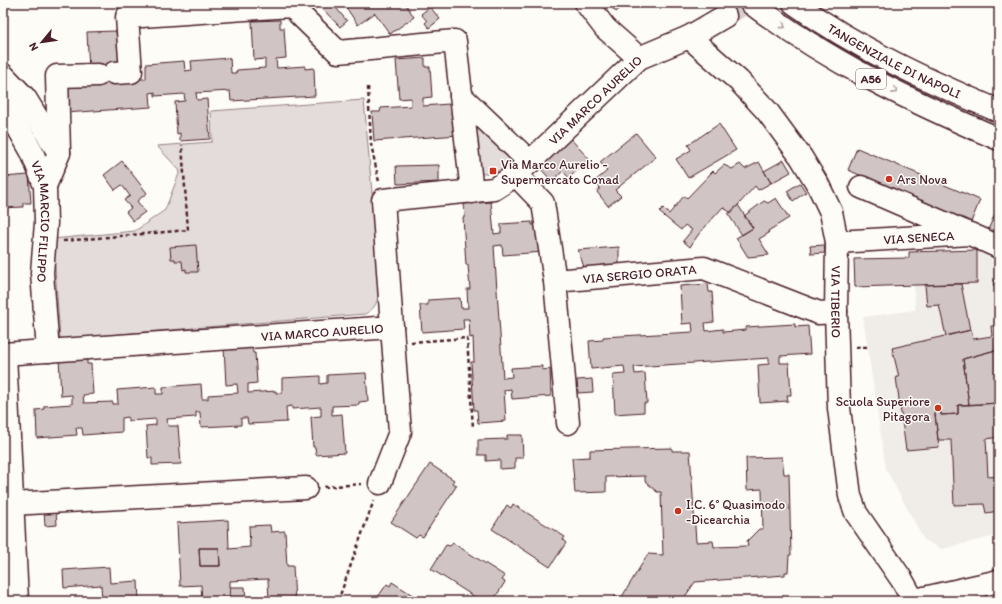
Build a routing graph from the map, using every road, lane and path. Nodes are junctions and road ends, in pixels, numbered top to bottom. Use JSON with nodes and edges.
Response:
{"nodes":[{"id":1,"x":586,"y":3,"type":"edge"},
{"id":2,"x":751,"y":3,"type":"edge"},
{"id":3,"x":794,"y":3,"type":"edge"},
{"id":4,"x":725,"y":16,"type":"tunnel mouth"},
{"id":5,"x":689,"y":37,"type":"junction"},
{"id":6,"x":638,"y":58,"type":"junction"},
{"id":7,"x":3,"y":75,"type":"edge"},
{"id":8,"x":368,"y":87,"type":"dead end"},
{"id":9,"x":461,"y":96,"type":"junction"},
{"id":10,"x":3,"y":101,"type":"edge"},
{"id":11,"x":999,"y":111,"type":"edge"},
{"id":12,"x":999,"y":139,"type":"edge"},
{"id":13,"x":182,"y":145,"type":"dead end"},
{"id":14,"x":59,"y":153,"type":"junction"},
{"id":15,"x":523,"y":169,"type":"junction"},
{"id":16,"x":45,"y":186,"type":"junction"},
{"id":17,"x":861,"y":187,"type":"dead end"},
{"id":18,"x":472,"y":192,"type":"junction"},
{"id":19,"x":383,"y":200,"type":"junction"},
{"id":20,"x":970,"y":234,"type":"junction"},
{"id":21,"x":45,"y":242,"type":"junction"},
{"id":22,"x":837,"y":242,"type":"junction"},
{"id":23,"x":999,"y":247,"type":"edge"},
{"id":24,"x":555,"y":281,"type":"junction"},
{"id":25,"x":836,"y":312,"type":"junction"},
{"id":26,"x":393,"y":335,"type":"junction"},
{"id":27,"x":48,"y":351,"type":"junction"},
{"id":28,"x":4,"y":354,"type":"edge"},
{"id":29,"x":568,"y":423,"type":"dead end"},
{"id":30,"x":472,"y":428,"type":"dead end"},
{"id":31,"x":380,"y":483,"type":"junction"},
{"id":32,"x":306,"y":488,"type":"joint"},
{"id":33,"x":12,"y":504,"type":"junction"},
{"id":34,"x":999,"y":581,"type":"edge"},
{"id":35,"x":17,"y":601,"type":"edge"},
{"id":36,"x":338,"y":601,"type":"edge"},
{"id":37,"x":912,"y":601,"type":"edge"}],
"edges":[{"from":1,"to":6,"type":"main road"},
{"from":2,"to":12,"type":"main road","name":"TANGENZIALE DI NAPOLI","number":"A56","one_way":true},
{"from":3,"to":11,"type":"main road","name":"TANGENZIALE DI NAPOLI","number":"A56"},
{"from":4,"to":5,"type":"main road","name":"VIA MARCO AURELIO"},
{"from":5,"to":6,"type":"main road","name":"VIA MARCO AURELIO"},
{"from":5,"to":22,"type":"main road","name":"VIA TIBERIO"},
{"from":6,"to":15,"type":"main road","name":"VIA MARCO AURELIO"},
{"from":7,"to":14,"type":"main road"},
{"from":8,"to":19,"type":"path"},
{"from":9,"to":14,"type":"main road"},
{"from":9,"to":15,"type":"main road"},
{"from":9,"to":18,"type":"main road"},
{"from":10,"to":16,"type":"main road","name":"VIA MARCIO FILIPPO"},
{"from":13,"to":21,"type":"path"},
{"from":14,"to":16,"type":"main road"},
{"from":15,"to":18,"type":"main road","name":"VIA MARCO AURELIO"},
{"from":15,"to":24,"type":"main road"},
{"from":16,"to":21,"type":"main road","name":"VIA MARCIO FILIPPO"},
{"from":17,"to":20,"type":"main road"},
{"from":18,"to":19,"type":"main road","name":"VIA MARCO AURELIO"},
{"from":19,"to":26,"type":"main road","name":"VIA MARCO AURELIO"},
{"from":20,"to":22,"type":"main road","name":"VIA SENECA"},
{"from":20,"to":23,"type":"main road","name":"VIA SENECA"},
{"from":21,"to":27,"type":"main road","name":"VIA MARCIO FILIPPO"},
{"from":22,"to":25,"type":"main road","name":"VIA TIBERIO"},
{"from":24,"to":25,"type":"main road","name":"VIA SERGIO ORATA"},
{"from":24,"to":29,"type":"main road"},
{"from":25,"to":37,"type":"main road","name":"VIA TIBERIO"},
{"from":26,"to":27,"type":"main road","name":"VIA MARCO AURELIO"},
{"from":26,"to":30,"type":"path"},
{"from":26,"to":31,"type":"main road"},
{"from":27,"to":28,"type":"main road","name":"VIA MARCO AURELIO"},
{"from":28,"to":33,"type":"main road"},
{"from":31,"to":32,"type":"path"},
{"from":31,"to":36,"type":"path"},
{"from":32,"to":33,"type":"main road"},
{"from":33,"to":35,"type":"main road"},
{"from":34,"to":37,"type":"main road"}]}
